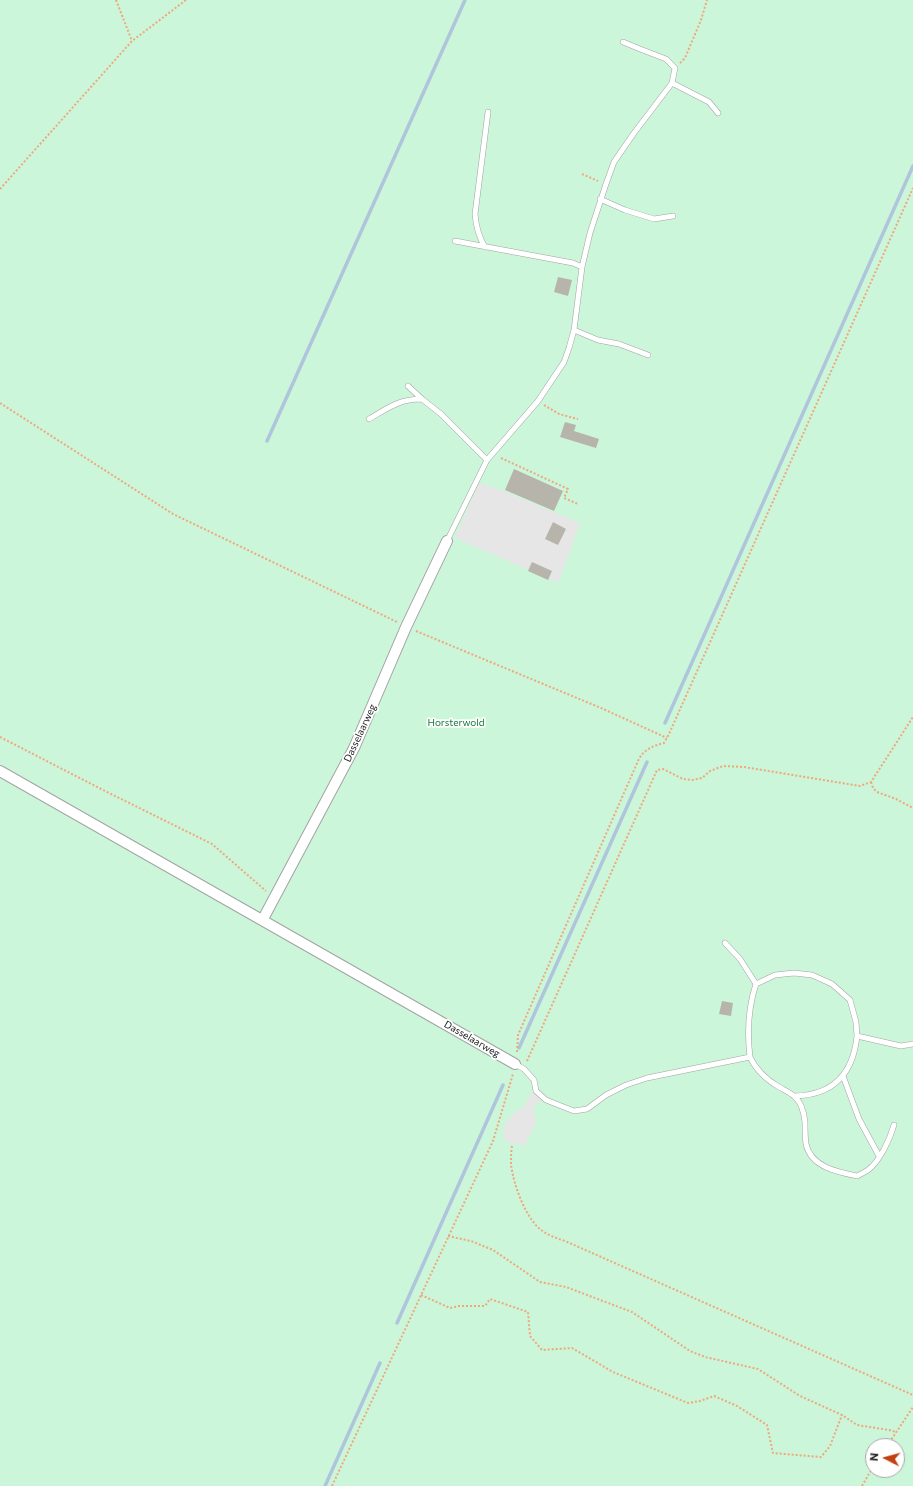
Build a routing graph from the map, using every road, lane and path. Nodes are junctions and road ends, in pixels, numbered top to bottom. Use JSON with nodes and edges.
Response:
{"nodes":[{"id":1,"x":116,"y":0,"type":"edge"},
{"id":2,"x":186,"y":0,"type":"edge"},
{"id":3,"x":707,"y":0,"type":"edge"},
{"id":4,"x":132,"y":41,"type":"junction"},
{"id":5,"x":623,"y":42,"type":"dead end"},
{"id":6,"x":675,"y":68,"type":"junction"},
{"id":7,"x":672,"y":83,"type":"junction"},
{"id":8,"x":488,"y":112,"type":"dead end"},
{"id":9,"x":718,"y":113,"type":"dead end"},
{"id":10,"x":582,"y":174,"type":"dead end"},
{"id":11,"x":606,"y":184,"type":"junction"},
{"id":12,"x":913,"y":188,"type":"edge"},
{"id":13,"x":0,"y":189,"type":"edge"},
{"id":14,"x":600,"y":199,"type":"junction"},
{"id":15,"x":673,"y":216,"type":"dead end"},
{"id":16,"x":455,"y":241,"type":"dead end"},
{"id":17,"x":485,"y":247,"type":"junction"},
{"id":18,"x":582,"y":267,"type":"junction"},
{"id":19,"x":574,"y":330,"type":"junction"},
{"id":20,"x":648,"y":355,"type":"dead end"},
{"id":21,"x":408,"y":386,"type":"dead end"},
{"id":22,"x":422,"y":399,"type":"junction"},
{"id":23,"x":538,"y":401,"type":"junction"},
{"id":24,"x":0,"y":403,"type":"edge"},
{"id":25,"x":369,"y":419,"type":"dead end"},
{"id":26,"x":578,"y":419,"type":"dead end"},
{"id":27,"x":493,"y":453,"type":"junction"},
{"id":28,"x":487,"y":460,"type":"junction"},
{"id":29,"x":578,"y":504,"type":"dead end"},
{"id":30,"x":447,"y":541,"type":"joint"},
{"id":31,"x":406,"y":627,"type":"junction"},
{"id":32,"x":913,"y":717,"type":"edge"},
{"id":33,"x":0,"y":738,"type":"edge"},
{"id":34,"x":667,"y":738,"type":"junction"},
{"id":35,"x":0,"y":771,"type":"edge"},
{"id":36,"x":871,"y":782,"type":"junction"},
{"id":37,"x":913,"y":808,"type":"edge"},
{"id":38,"x":274,"y":898,"type":"junction"},
{"id":39,"x":263,"y":919,"type":"junction"},
{"id":40,"x":725,"y":943,"type":"dead end"},
{"id":41,"x":756,"y":984,"type":"junction"},
{"id":42,"x":857,"y":1036,"type":"junction"},
{"id":43,"x":913,"y":1044,"type":"edge"},
{"id":44,"x":750,"y":1057,"type":"junction"},
{"id":45,"x":520,"y":1067,"type":"junction"},
{"id":46,"x":843,"y":1076,"type":"junction"},
{"id":47,"x":795,"y":1096,"type":"junction"},
{"id":48,"x":894,"y":1125,"type":"dead end"},
{"id":49,"x":512,"y":1146,"type":"dead end"},
{"id":50,"x":879,"y":1156,"type":"junction"},
{"id":51,"x":448,"y":1236,"type":"junction"},
{"id":52,"x":421,"y":1295,"type":"junction"},
{"id":53,"x":913,"y":1395,"type":"edge"},
{"id":54,"x":913,"y":1407,"type":"edge"},
{"id":55,"x":842,"y":1415,"type":"junction"},
{"id":56,"x":896,"y":1432,"type":"junction"},
{"id":57,"x":892,"y":1438,"type":"edge"},
{"id":58,"x":332,"y":1486,"type":"edge"}],
"edges":[{"from":1,"to":4,"type":"path"},
{"from":2,"to":4,"type":"path"},
{"from":3,"to":6,"type":"path"},
{"from":4,"to":13,"type":"path"},
{"from":5,"to":6,"type":"lane"},
{"from":6,"to":7,"type":"lane"},
{"from":7,"to":9,"type":"lane"},
{"from":7,"to":11,"type":"lane"},
{"from":8,"to":17,"type":"lane"},
{"from":10,"to":11,"type":"path"},
{"from":11,"to":14,"type":"lane"},
{"from":12,"to":34,"type":"path"},
{"from":14,"to":15,"type":"lane"},
{"from":14,"to":18,"type":"lane"},
{"from":16,"to":17,"type":"lane"},
{"from":17,"to":18,"type":"lane"},
{"from":18,"to":19,"type":"lane"},
{"from":19,"to":20,"type":"lane"},
{"from":19,"to":23,"type":"lane"},
{"from":21,"to":22,"type":"lane"},
{"from":22,"to":25,"type":"lane"},
{"from":22,"to":28,"type":"lane"},
{"from":23,"to":26,"type":"path"},
{"from":23,"to":27,"type":"lane"},
{"from":24,"to":31,"type":"path"},
{"from":27,"to":28,"type":"lane"},
{"from":27,"to":29,"type":"path"},
{"from":28,"to":30,"type":"lane"},
{"from":30,"to":31,"type":"street","name":"Dasselaarweg"},
{"from":31,"to":34,"type":"path"},
{"from":31,"to":38,"type":"street","name":"Dasselaarweg"},
{"from":32,"to":36,"type":"path"},
{"from":33,"to":38,"type":"path"},
{"from":34,"to":45,"type":"path"},
{"from":35,"to":39,"type":"street","name":"Dasselaarweg"},
{"from":36,"to":37,"type":"path"},
{"from":36,"to":45,"type":"path"},
{"from":38,"to":39,"type":"street","name":"Dasselaarweg"},
{"from":39,"to":45,"type":"street","name":"Dasselaarweg"},
{"from":40,"to":41,"type":"lane"},
{"from":41,"to":42,"type":"lane"},
{"from":41,"to":44,"type":"lane"},
{"from":42,"to":43,"type":"lane"},
{"from":42,"to":46,"type":"lane"},
{"from":44,"to":45,"type":"lane"},
{"from":44,"to":47,"type":"lane"},
{"from":45,"to":51,"type":"path"},
{"from":46,"to":47,"type":"lane"},
{"from":46,"to":50,"type":"lane"},
{"from":47,"to":50,"type":"lane"},
{"from":48,"to":50,"type":"lane"},
{"from":49,"to":53,"type":"path"},
{"from":51,"to":52,"type":"path"},
{"from":51,"to":55,"type":"path"},
{"from":52,"to":55,"type":"path"},
{"from":52,"to":58,"type":"path"},
{"from":54,"to":56,"type":"path"},
{"from":55,"to":56,"type":"path"},
{"from":56,"to":57,"type":"path"}]}
